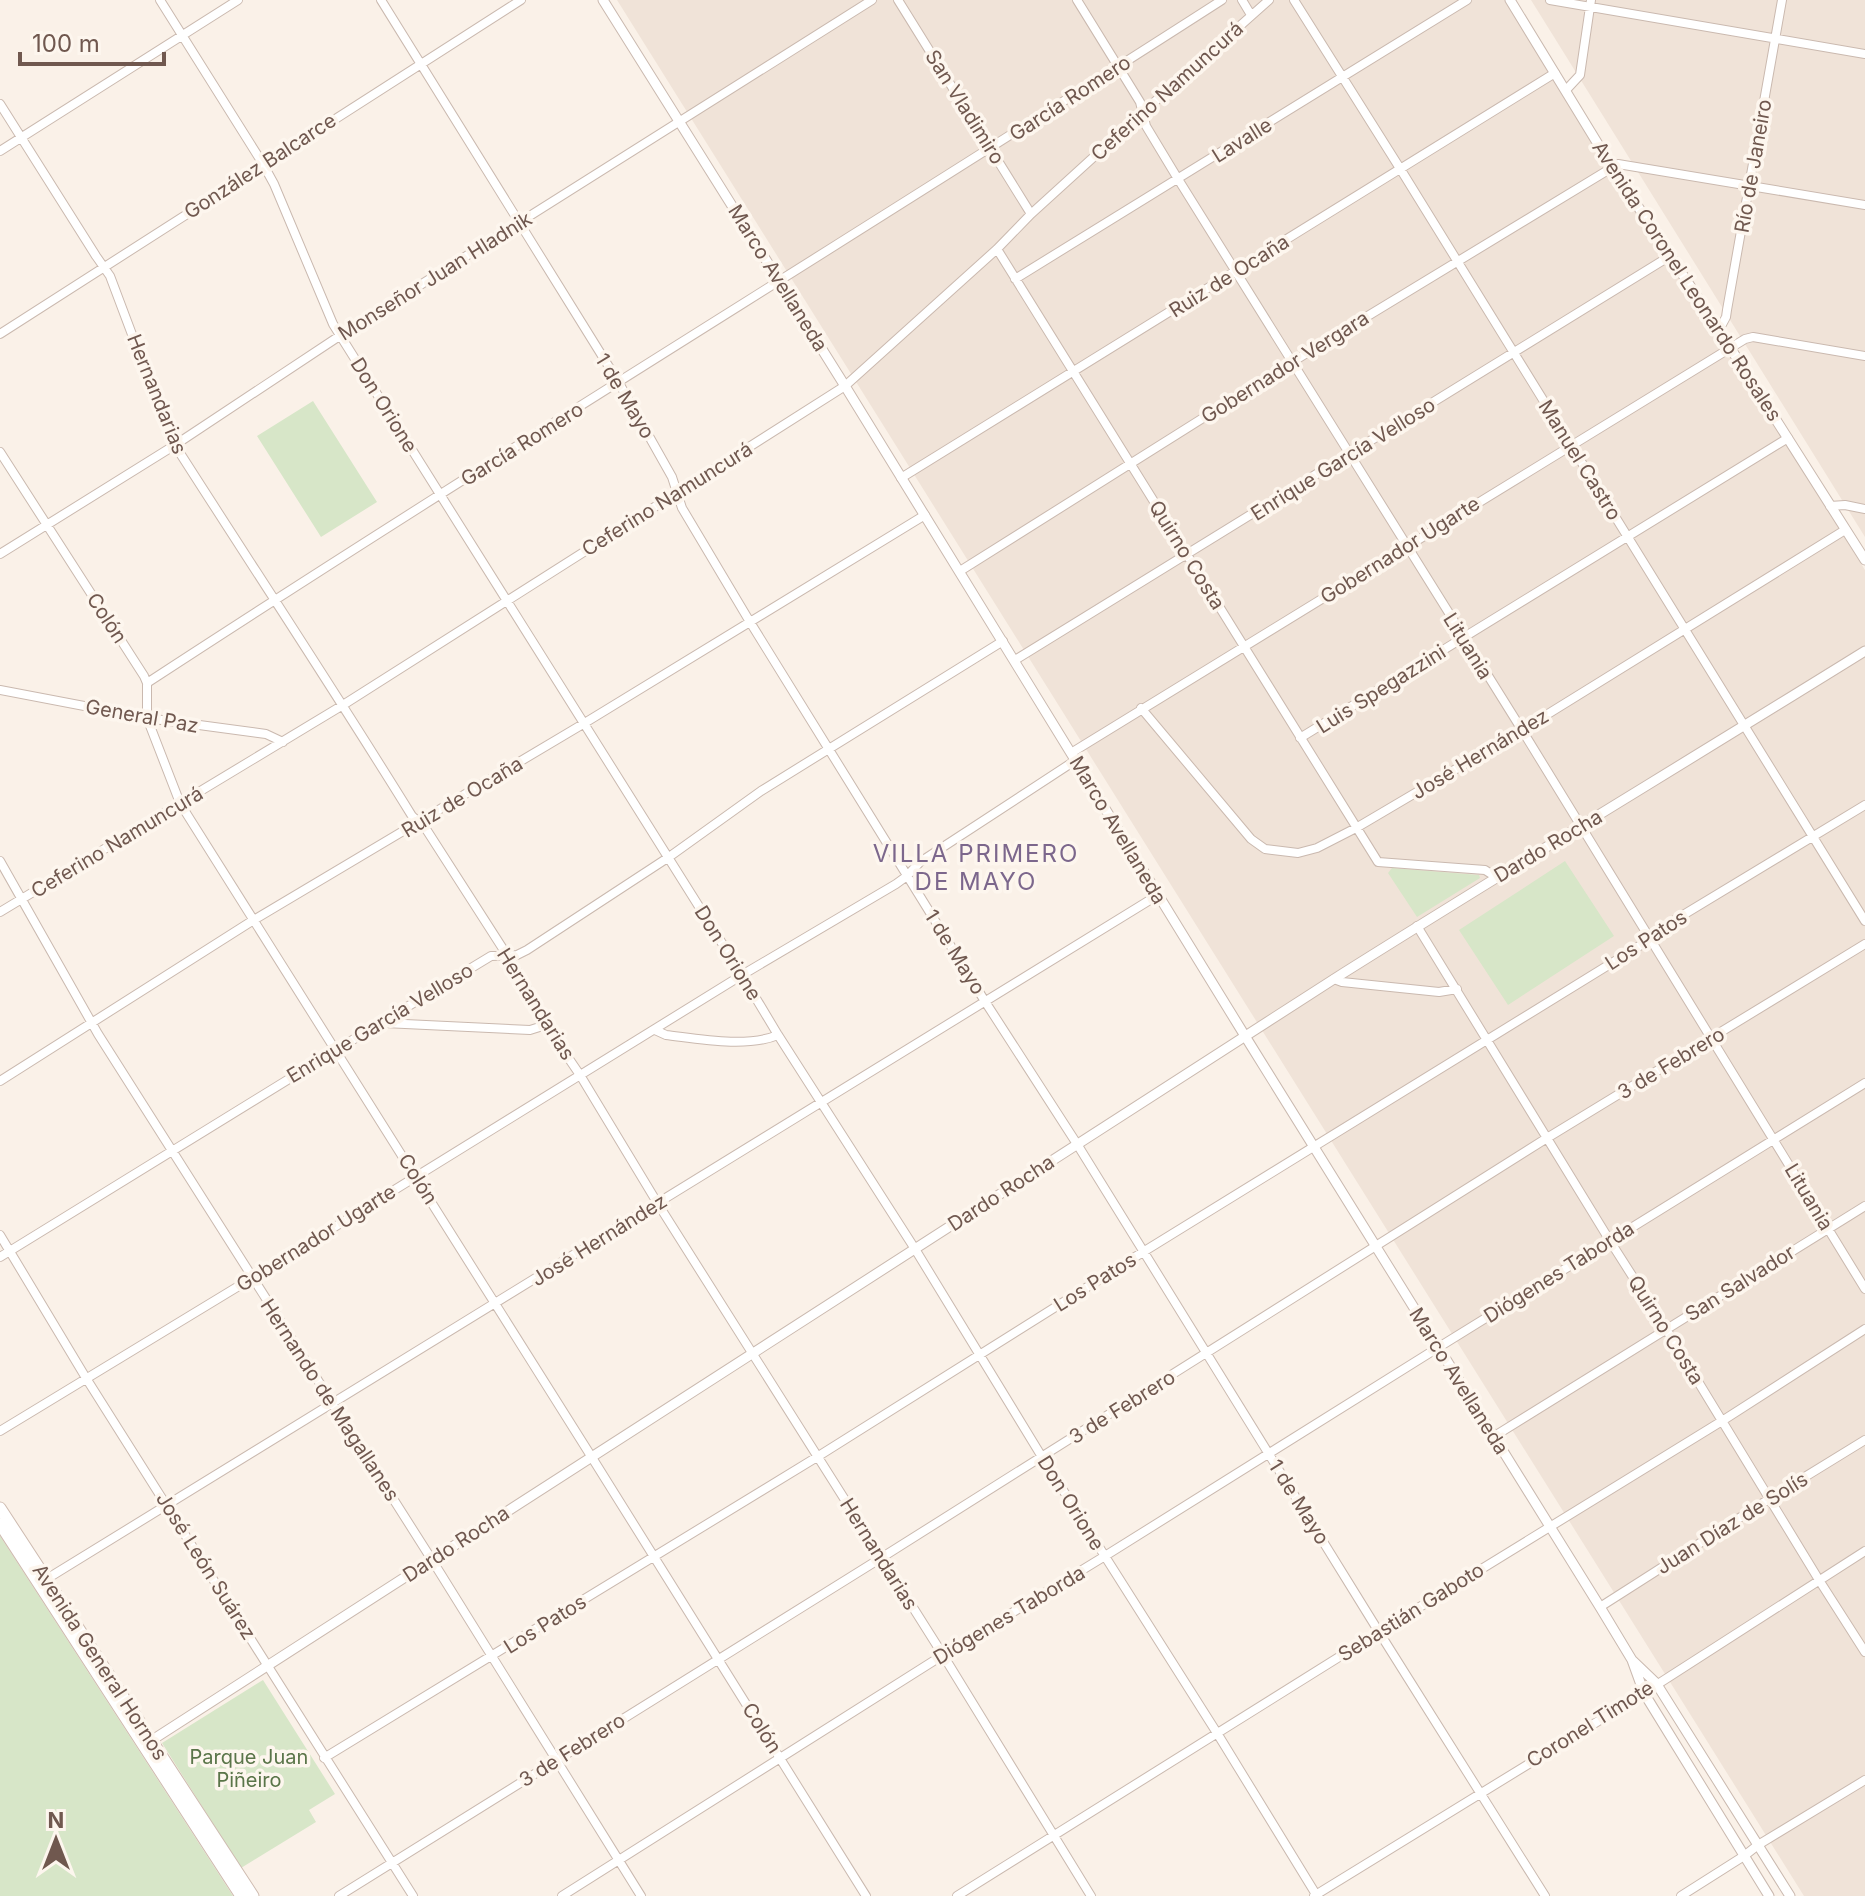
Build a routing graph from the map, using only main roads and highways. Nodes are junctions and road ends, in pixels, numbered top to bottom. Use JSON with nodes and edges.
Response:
{"nodes":[{"id":1,"x":0,"y":1508,"type":"edge"},
{"id":2,"x":0,"y":1524,"type":"edge"},
{"id":3,"x":42,"y":1582,"type":"junction"},
{"id":4,"x":147,"y":1743,"type":"junction"},
{"id":5,"x":241,"y":1896,"type":"edge"},
{"id":6,"x":253,"y":1896,"type":"edge"}],
"edges":[{"from":1,"to":3,"type":"main road","name":"Avenida General Hornos"},
{"from":2,"to":3,"type":"main road","name":"Avenida General Hornos"},
{"from":3,"to":4,"type":"main road","name":"Avenida General Hornos"},
{"from":4,"to":5,"type":"main road","name":"Avenida General Hornos"},
{"from":4,"to":6,"type":"main road","name":"Avenida General Hornos"}]}
